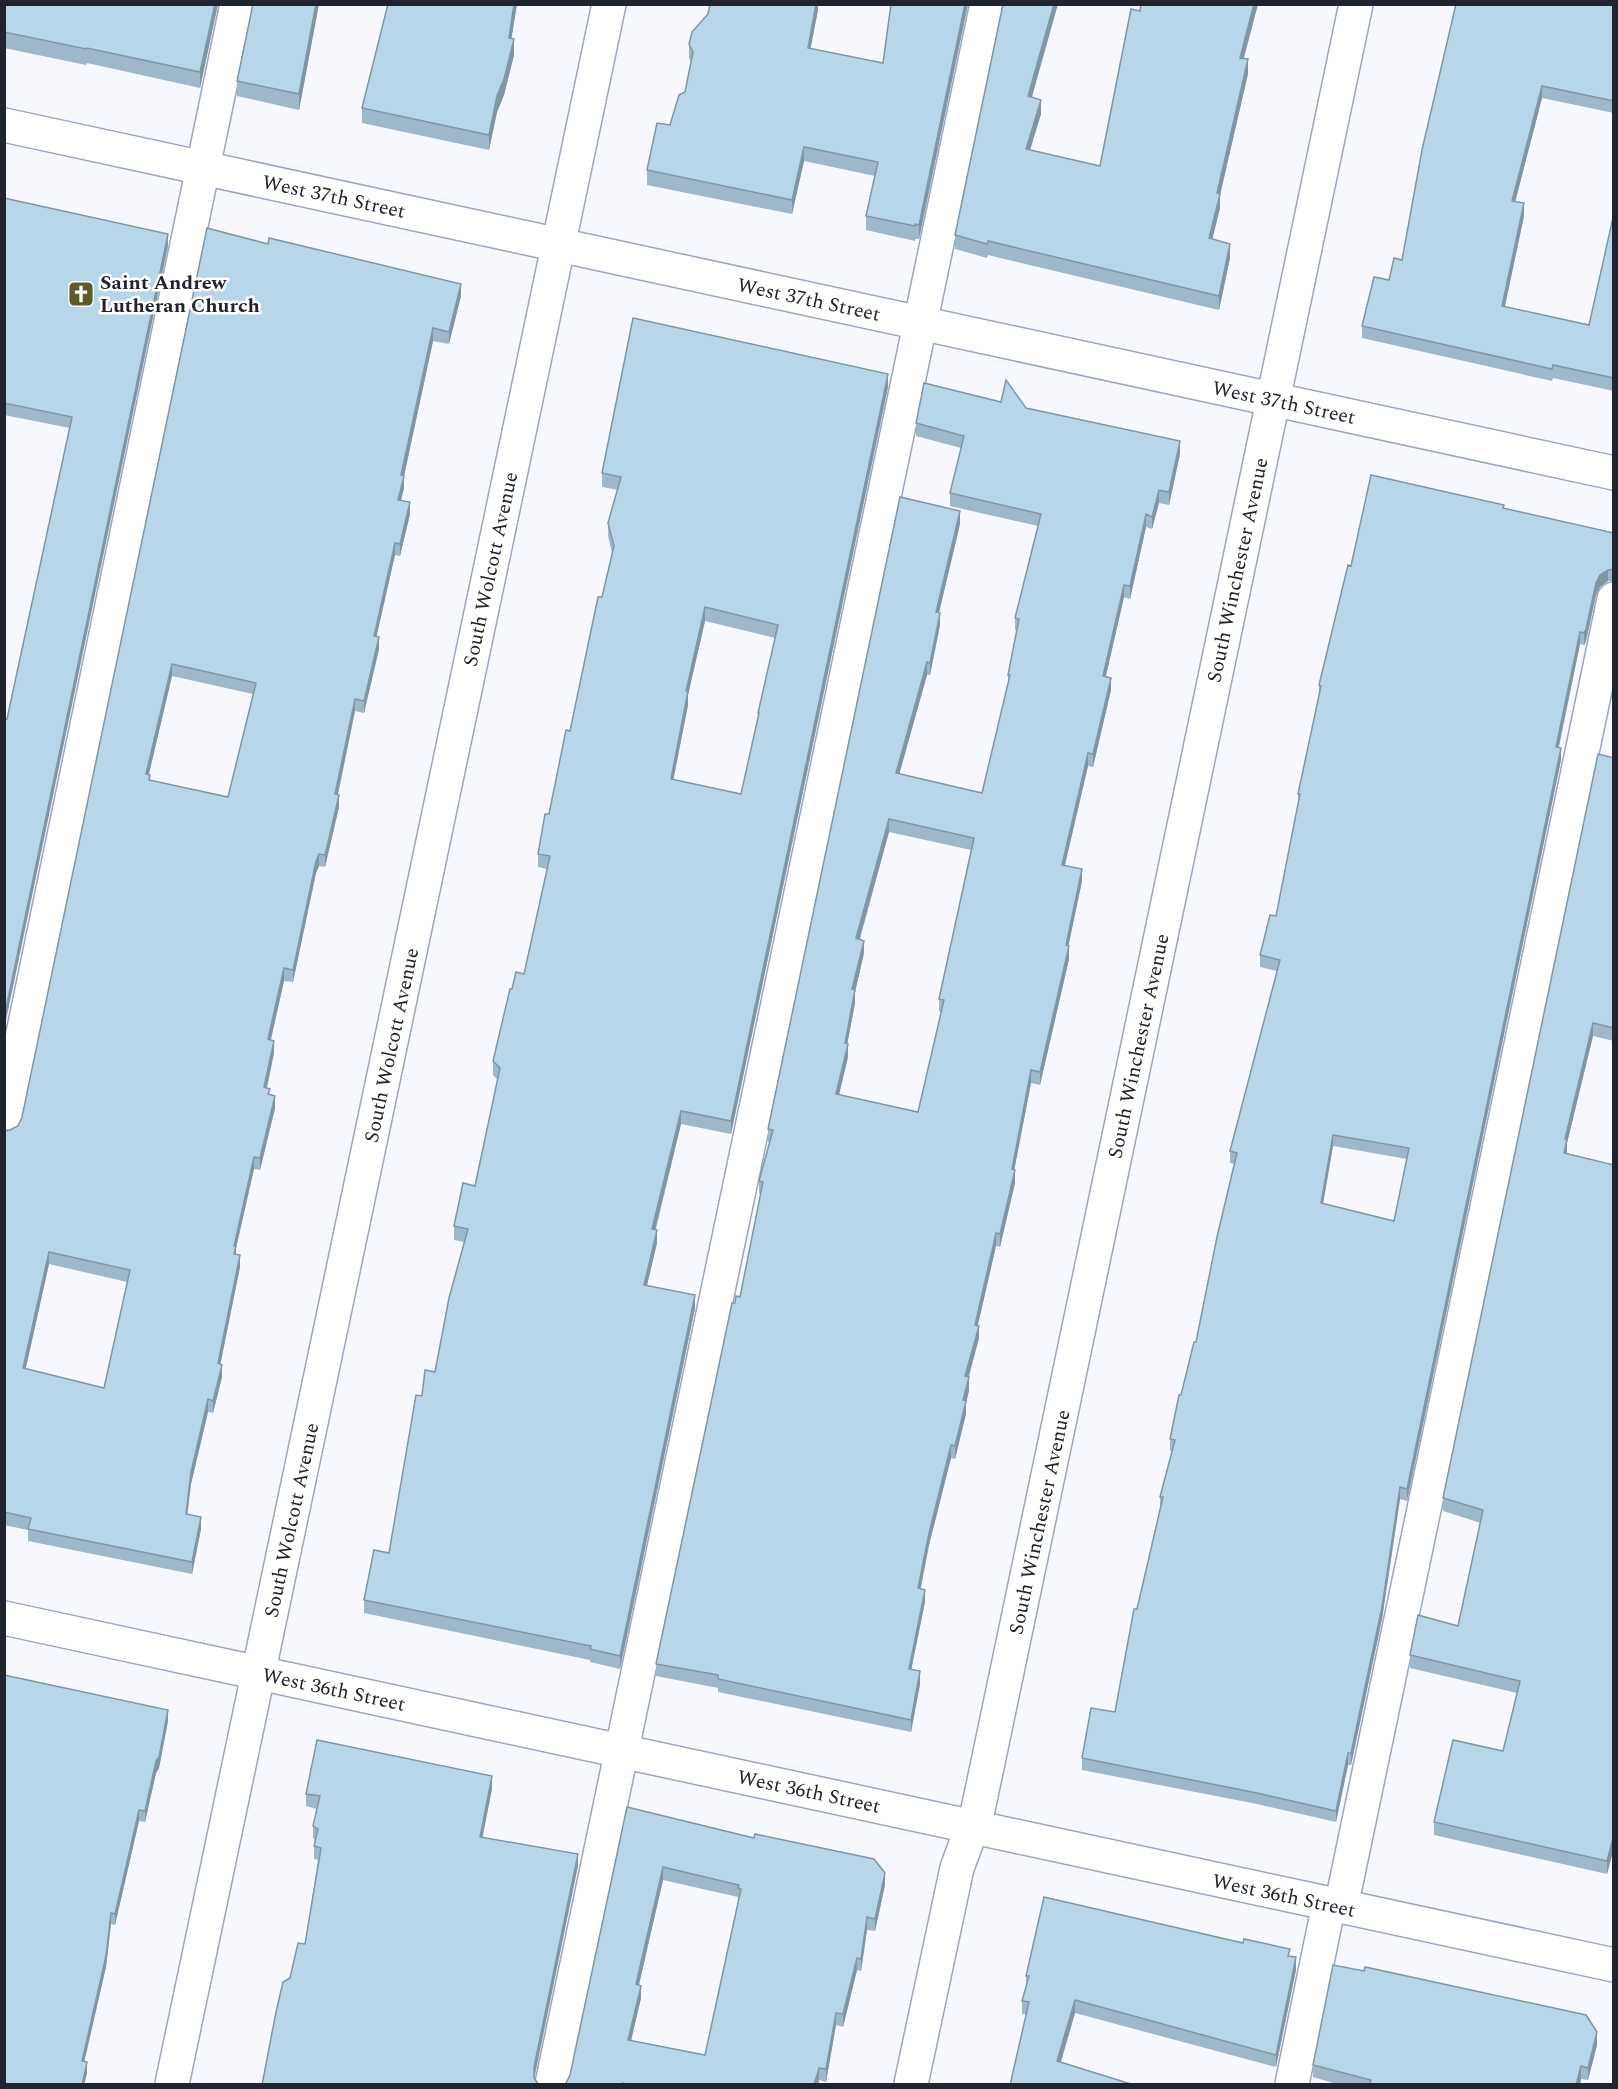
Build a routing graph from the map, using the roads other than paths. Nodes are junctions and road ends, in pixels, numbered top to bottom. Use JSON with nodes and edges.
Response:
{"nodes":[{"id":1,"x":237,"y":4,"type":"edge"},
{"id":2,"x":609,"y":4,"type":"edge"},
{"id":3,"x":987,"y":4,"type":"edge"},
{"id":4,"x":1356,"y":4,"type":"edge"},
{"id":5,"x":4,"y":125,"type":"edge"},
{"id":6,"x":203,"y":168,"type":"junction"},
{"id":7,"x":558,"y":245,"type":"junction"},
{"id":8,"x":920,"y":324,"type":"junction"},
{"id":9,"x":1273,"y":399,"type":"junction"},
{"id":10,"x":1614,"y":474,"type":"edge"},
{"id":11,"x":1614,"y":598,"type":"edge"},
{"id":12,"x":4,"y":1125,"type":"edge"},
{"id":13,"x":4,"y":1618,"type":"edge"},
{"id":14,"x":259,"y":1673,"type":"junction"},
{"id":15,"x":622,"y":1751,"type":"junction"},
{"id":16,"x":972,"y":1827,"type":"junction"},
{"id":17,"x":1335,"y":1906,"type":"junction"},
{"id":18,"x":1614,"y":1965,"type":"edge"},
{"id":19,"x":172,"y":2085,"type":"edge"},
{"id":20,"x":552,"y":2085,"type":"edge"},
{"id":21,"x":911,"y":2085,"type":"edge"},
{"id":22,"x":1292,"y":2085,"type":"edge"}],
"edges":[{"from":1,"to":6,"type":"street"},
{"from":2,"to":7,"type":"street","name":"South Wolcott Avenue"},
{"from":3,"to":8,"type":"street"},
{"from":4,"to":9,"type":"street","name":"South Winchester Avenue"},
{"from":5,"to":6,"type":"street","name":"West 37th Street"},
{"from":6,"to":7,"type":"street","name":"West 37th Street"},
{"from":6,"to":12,"type":"street"},
{"from":7,"to":8,"type":"street","name":"West 37th Street"},
{"from":7,"to":14,"type":"street","name":"South Wolcott Avenue"},
{"from":8,"to":9,"type":"street","name":"West 37th Street"},
{"from":8,"to":15,"type":"street"},
{"from":9,"to":10,"type":"street","name":"West 37th Street"},
{"from":9,"to":16,"type":"street","name":"South Winchester Avenue"},
{"from":11,"to":17,"type":"street"},
{"from":13,"to":14,"type":"street","name":"West 36th Street"},
{"from":14,"to":15,"type":"street","name":"West 36th Street"},
{"from":14,"to":19,"type":"street","name":"South Wolcott Avenue"},
{"from":15,"to":16,"type":"street","name":"West 36th Street"},
{"from":15,"to":20,"type":"street"},
{"from":16,"to":17,"type":"street","name":"West 36th Street"},
{"from":16,"to":21,"type":"street","name":"South Winchester Avenue"},
{"from":17,"to":18,"type":"street","name":"West 36th Street"},
{"from":17,"to":22,"type":"street"}]}
